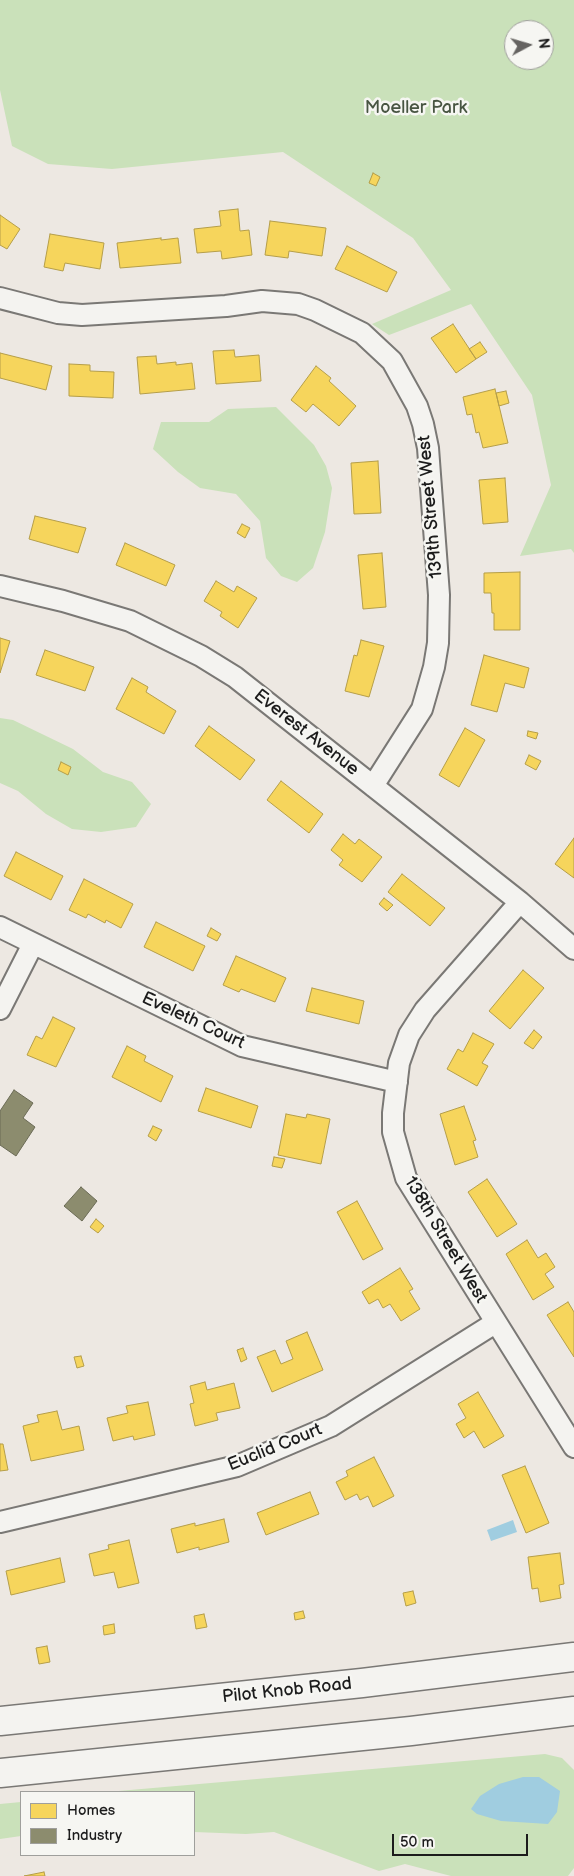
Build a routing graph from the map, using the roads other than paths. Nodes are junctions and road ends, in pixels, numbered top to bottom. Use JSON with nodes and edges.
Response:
{"nodes":[{"id":1,"x":0,"y":298,"type":"edge"},
{"id":2,"x":0,"y":586,"type":"edge"},
{"id":3,"x":373,"y":786,"type":"junction"},
{"id":4,"x":520,"y":902,"type":"junction"},
{"id":5,"x":0,"y":927,"type":"edge"},
{"id":6,"x":33,"y":944,"type":"junction"},
{"id":7,"x":574,"y":948,"type":"edge"},
{"id":8,"x":0,"y":1009,"type":"edge"},
{"id":9,"x":397,"y":1082,"type":"junction"},
{"id":10,"x":495,"y":1323,"type":"junction"},
{"id":11,"x":574,"y":1447,"type":"edge"},
{"id":12,"x":0,"y":1522,"type":"edge"},
{"id":13,"x":574,"y":1657,"type":"edge"},
{"id":14,"x":574,"y":1711,"type":"edge"},
{"id":15,"x":0,"y":1721,"type":"edge"},
{"id":16,"x":0,"y":1773,"type":"edge"}],
"edges":[{"from":1,"to":3,"type":"street","name":"139th Street West"},
{"from":2,"to":3,"type":"street","name":"Everest Avenue"},
{"from":3,"to":4,"type":"street","name":"Everest Avenue"},
{"from":4,"to":7,"type":"street","name":"Everest Avenue"},
{"from":4,"to":9,"type":"street","name":"138th Street West"},
{"from":5,"to":6,"type":"street","name":"Eveleth Court"},
{"from":6,"to":8,"type":"street"},
{"from":6,"to":9,"type":"street","name":"Eveleth Court"},
{"from":9,"to":10,"type":"street","name":"138th Street West"},
{"from":10,"to":11,"type":"street","name":"138th Street West"},
{"from":10,"to":12,"type":"street","name":"Euclid Court"},
{"from":13,"to":15,"type":"main road","name":"Pilot Knob Road"},
{"from":14,"to":16,"type":"main road"}]}
